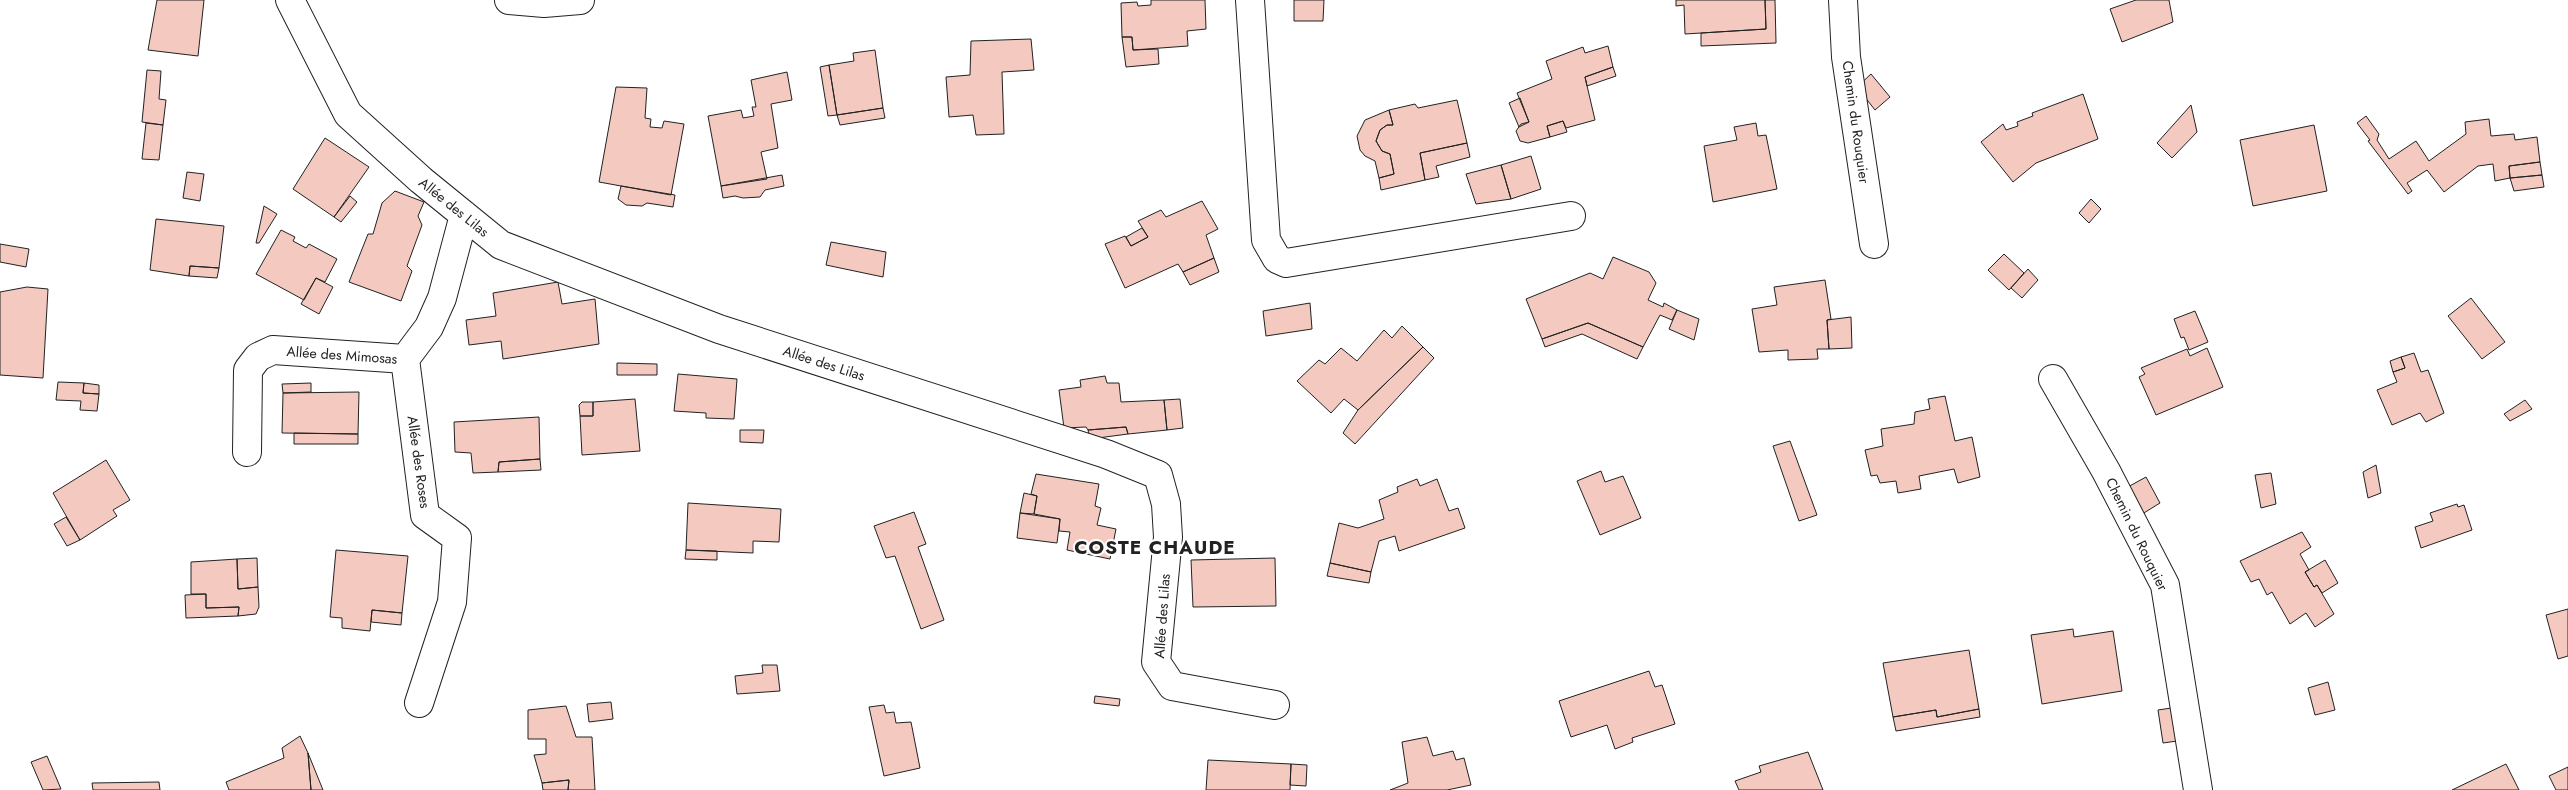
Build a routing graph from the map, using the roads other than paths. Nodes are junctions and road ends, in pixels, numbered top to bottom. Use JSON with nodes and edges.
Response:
{"nodes":[{"id":1,"x":290,"y":0,"type":"edge"},
{"id":2,"x":510,"y":0,"type":"edge"},
{"id":3,"x":580,"y":0,"type":"edge"},
{"id":4,"x":1250,"y":0,"type":"edge"},
{"id":5,"x":1843,"y":0,"type":"edge"},
{"id":6,"x":464,"y":215,"type":"junction"},
{"id":7,"x":1571,"y":216,"type":"dead end"},
{"id":8,"x":1874,"y":244,"type":"dead end"},
{"id":9,"x":405,"y":359,"type":"junction"},
{"id":10,"x":2053,"y":380,"type":"dead end"},
{"id":11,"x":247,"y":452,"type":"dead end"},
{"id":12,"x":419,"y":703,"type":"dead end"},
{"id":13,"x":1275,"y":705,"type":"dead end"},
{"id":14,"x":2198,"y":790,"type":"edge"}],
"edges":[{"from":1,"to":6,"type":"street","name":"Allée des Lilas"},
{"from":2,"to":3,"type":"street"},
{"from":4,"to":7,"type":"street"},
{"from":5,"to":8,"type":"street","name":"Chemin du Rouquier"},
{"from":6,"to":9,"type":"street"},
{"from":6,"to":13,"type":"street","name":"Allée des Lilas"},
{"from":9,"to":11,"type":"street","name":"Allée des Mimosas"},
{"from":9,"to":12,"type":"street","name":"Allée des Roses"},
{"from":10,"to":14,"type":"street","name":"Chemin du Rouquier"}]}
